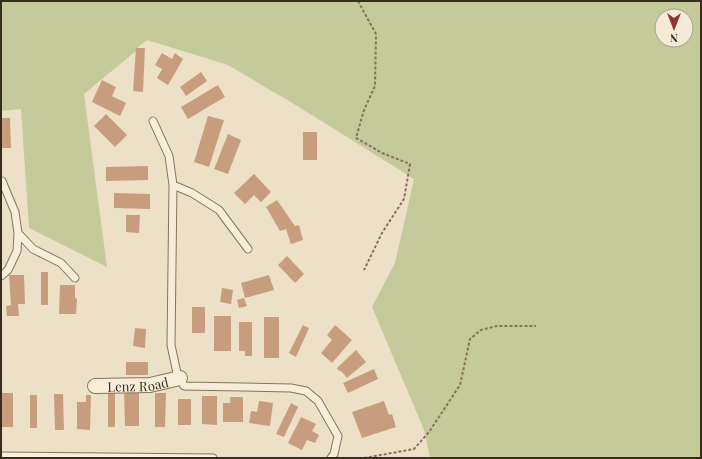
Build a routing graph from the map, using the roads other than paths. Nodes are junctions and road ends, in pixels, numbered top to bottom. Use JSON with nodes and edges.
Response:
{"nodes":[{"id":1,"x":153,"y":121,"type":"dead end"},
{"id":2,"x":2,"y":181,"type":"edge"},
{"id":3,"x":173,"y":185,"type":"junction"},
{"id":4,"x":18,"y":233,"type":"junction"},
{"id":5,"x":248,"y":249,"type":"dead end"},
{"id":6,"x":1,"y":276,"type":"edge"},
{"id":7,"x":75,"y":278,"type":"dead end"},
{"id":8,"x":180,"y":378,"type":"junction"},
{"id":9,"x":95,"y":386,"type":"dead end"},
{"id":10,"x":1,"y":456,"type":"edge"},
{"id":11,"x":213,"y":458,"type":"edge"},
{"id":12,"x":331,"y":458,"type":"edge"}],
"edges":[{"from":1,"to":3,"type":"lane"},
{"from":2,"to":4,"type":"lane"},
{"from":3,"to":5,"type":"lane"},
{"from":3,"to":8,"type":"lane"},
{"from":4,"to":6,"type":"lane"},
{"from":4,"to":7,"type":"lane"},
{"from":8,"to":9,"type":"street","name":"Lenz Road"},
{"from":8,"to":12,"type":"lane"},
{"from":10,"to":11,"type":"lane"}]}
